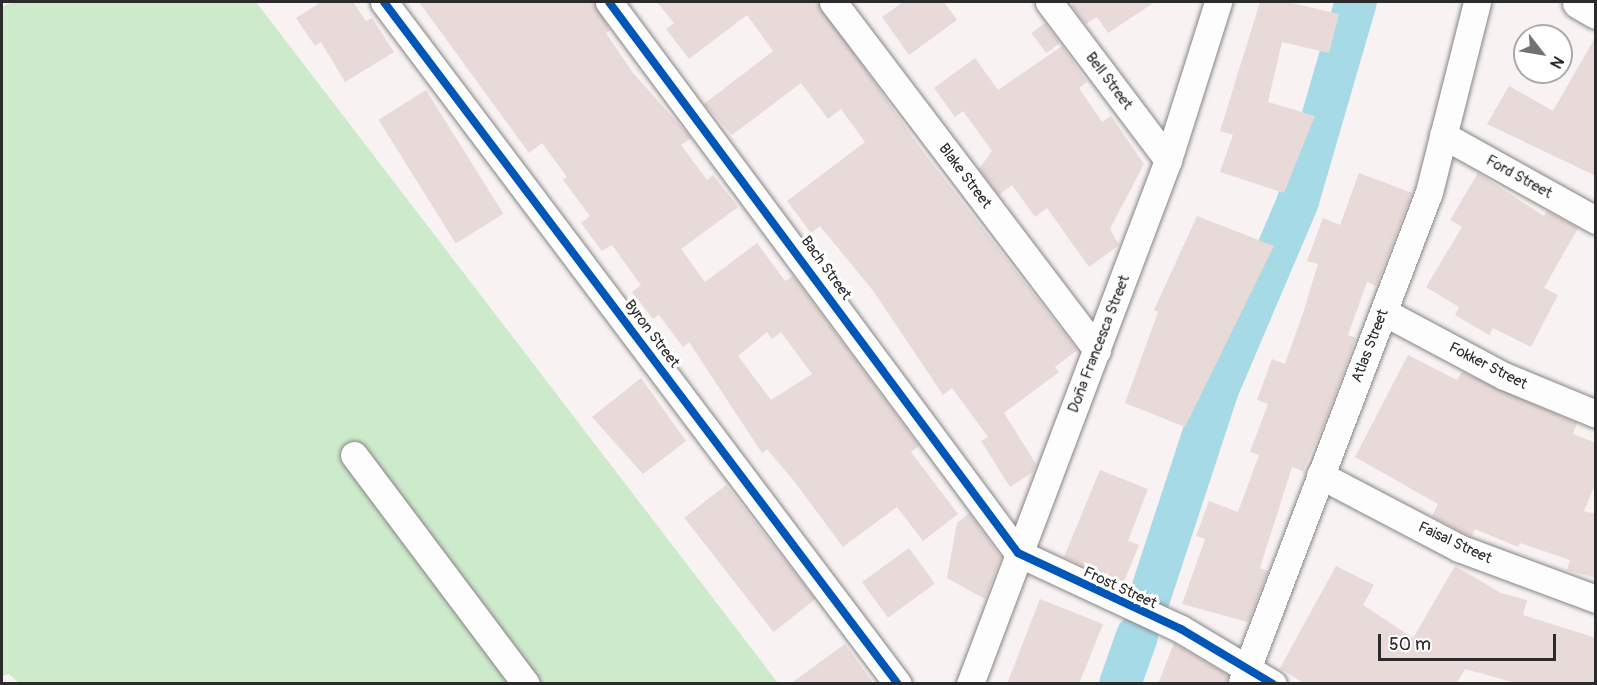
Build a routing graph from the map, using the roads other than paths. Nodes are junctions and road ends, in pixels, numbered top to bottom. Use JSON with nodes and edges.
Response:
{"nodes":[{"id":1,"x":384,"y":2,"type":"edge"},
{"id":2,"x":609,"y":2,"type":"edge"},
{"id":3,"x":833,"y":2,"type":"edge"},
{"id":4,"x":1049,"y":2,"type":"edge"},
{"id":5,"x":1218,"y":2,"type":"edge"},
{"id":6,"x":1477,"y":2,"type":"edge"},
{"id":7,"x":1579,"y":2,"type":"edge"},
{"id":8,"x":1596,"y":12,"type":"edge"},
{"id":9,"x":1443,"y":135,"type":"junction"},
{"id":10,"x":1168,"y":160,"type":"junction"},
{"id":11,"x":1596,"y":220,"type":"edge"},
{"id":12,"x":1384,"y":312,"type":"junction"},
{"id":13,"x":1097,"y":350,"type":"junction"},
{"id":14,"x":1596,"y":414,"type":"edge"},
{"id":15,"x":354,"y":455,"type":"dead end"},
{"id":16,"x":1320,"y":475,"type":"junction"},
{"id":17,"x":1018,"y":553,"type":"junction"},
{"id":18,"x":1596,"y":599,"type":"edge"},
{"id":19,"x":1245,"y":675,"type":"edge"},
{"id":20,"x":526,"y":684,"type":"edge"},
{"id":21,"x":898,"y":684,"type":"edge"},
{"id":22,"x":970,"y":684,"type":"edge"},
{"id":23,"x":1273,"y":684,"type":"edge"}],
"edges":[{"from":1,"to":21,"type":"street","name":"Byron Street"},
{"from":2,"to":17,"type":"street","name":"Bach Street"},
{"from":3,"to":13,"type":"street","name":"Blake Street"},
{"from":4,"to":10,"type":"street","name":"Bell Street"},
{"from":5,"to":10,"type":"street","name":"Doña Francesca Street"},
{"from":6,"to":9,"type":"street","name":"Atlas Street"},
{"from":7,"to":8,"type":"street"},
{"from":9,"to":11,"type":"street","name":"Ford Street"},
{"from":9,"to":12,"type":"street","name":"Atlas Street"},
{"from":10,"to":13,"type":"street","name":"Doña Francesca Street"},
{"from":12,"to":14,"type":"street","name":"Fokker Street"},
{"from":12,"to":16,"type":"street","name":"Atlas Street"},
{"from":13,"to":17,"type":"street","name":"Doña Francesca Street"},
{"from":15,"to":20,"type":"street"},
{"from":16,"to":18,"type":"street","name":"Faisal Street"},
{"from":16,"to":19,"type":"street","name":"Atlas Street"},
{"from":17,"to":19,"type":"street","name":"Frost Street"},
{"from":17,"to":22,"type":"street","name":"Doña Francesca Street"},
{"from":19,"to":23,"type":"street","name":"Frost Street"}]}
